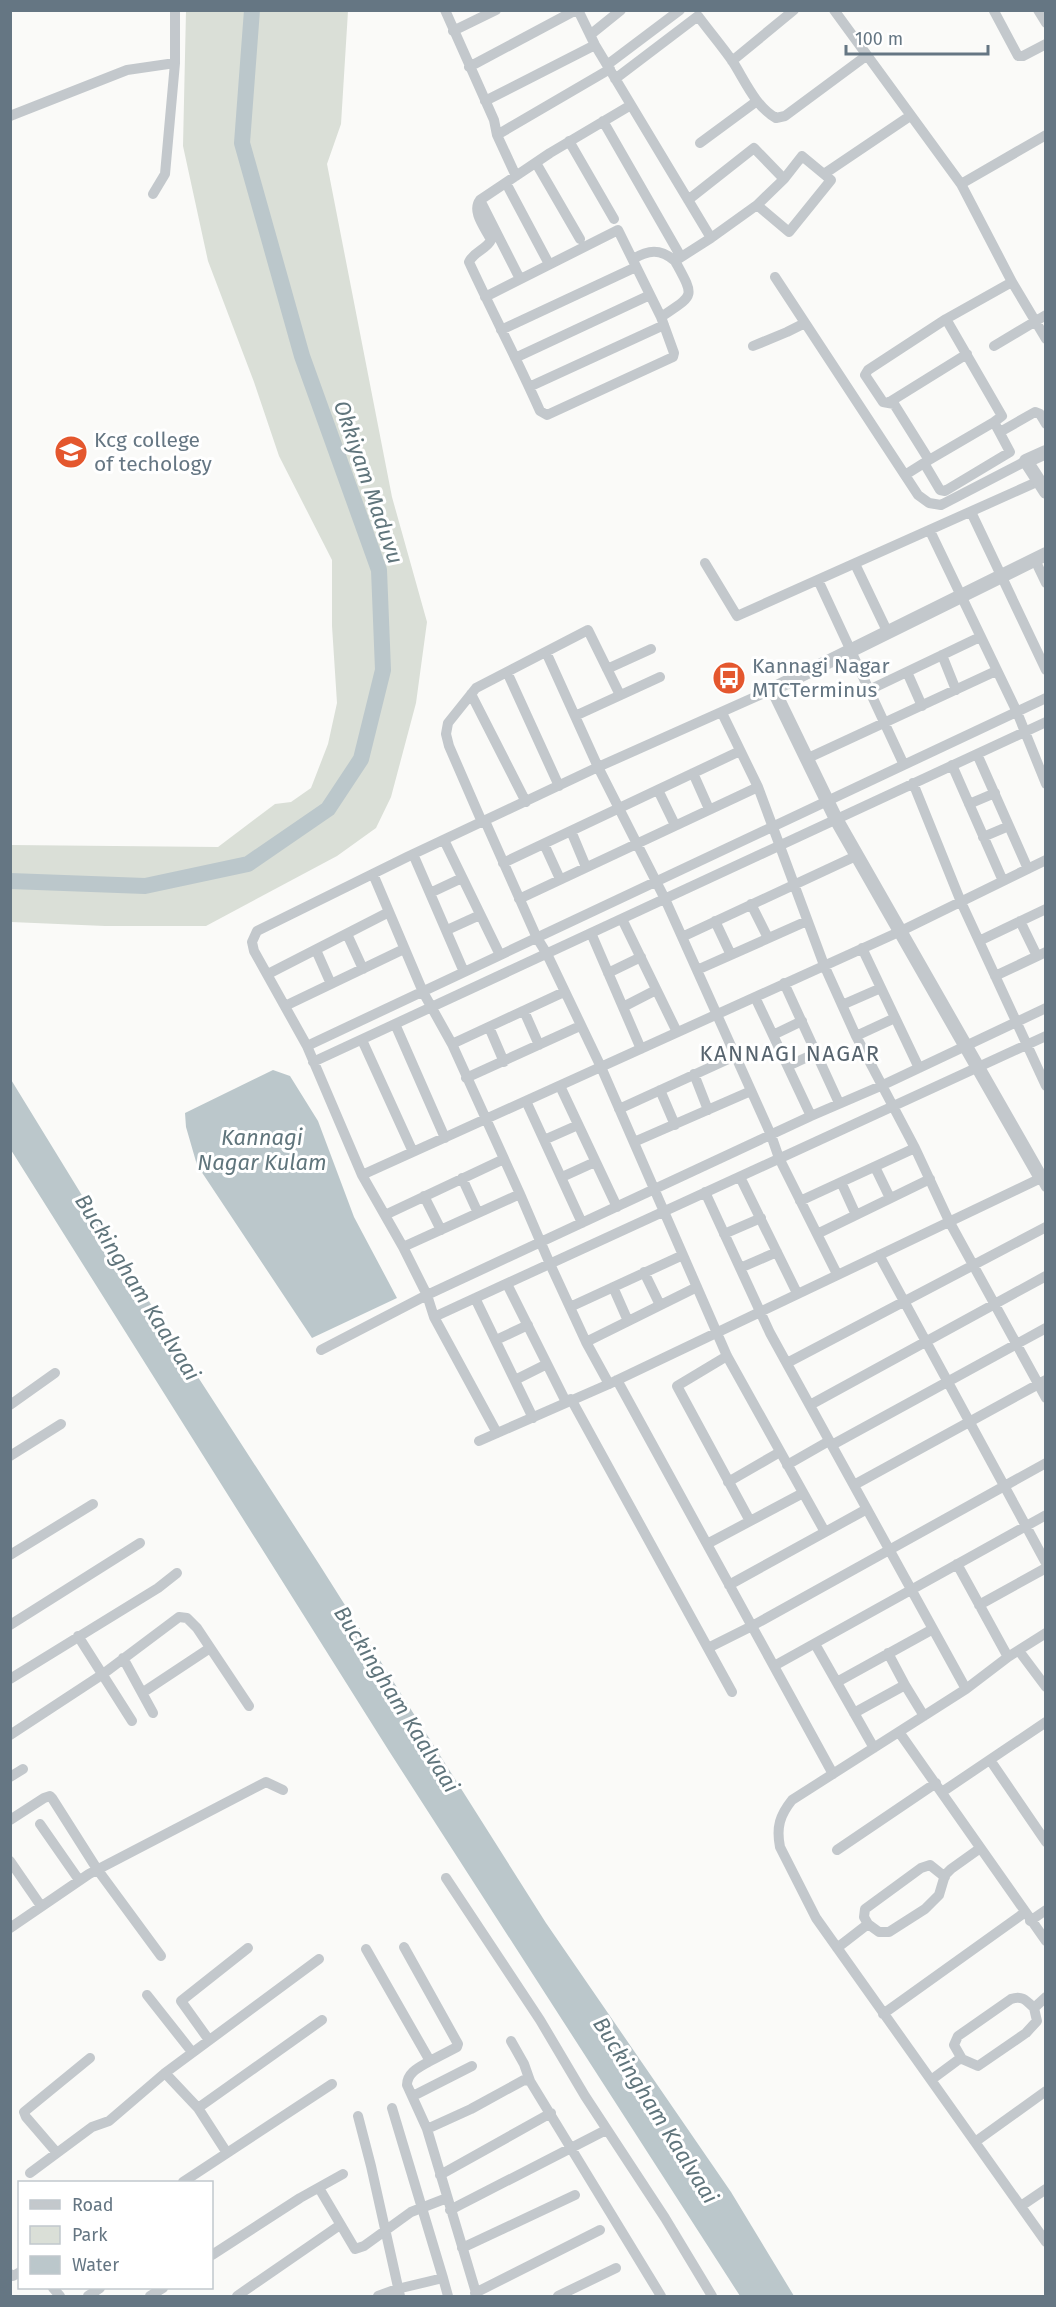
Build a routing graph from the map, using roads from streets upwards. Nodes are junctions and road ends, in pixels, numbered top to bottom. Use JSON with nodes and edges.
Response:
{"nodes":[{"id":1,"x":175,"y":10,"type":"edge"},
{"id":2,"x":445,"y":10,"type":"edge"},
{"id":3,"x":496,"y":10,"type":"edge"},
{"id":4,"x":577,"y":10,"type":"edge"},
{"id":5,"x":621,"y":10,"type":"edge"},
{"id":6,"x":680,"y":10,"type":"edge"},
{"id":7,"x":794,"y":10,"type":"edge"},
{"id":8,"x":834,"y":10,"type":"edge"},
{"id":9,"x":1038,"y":10,"type":"edge"},
{"id":10,"x":994,"y":12,"type":"edge"},
{"id":11,"x":696,"y":13,"type":"edge"},
{"id":12,"x":1046,"y":22,"type":"edge"},
{"id":13,"x":453,"y":31,"type":"junction"},
{"id":14,"x":593,"y":40,"type":"junction"},
{"id":15,"x":1046,"y":44,"type":"edge"},
{"id":16,"x":867,"y":56,"type":"junction"},
{"id":17,"x":732,"y":61,"type":"junction"},
{"id":18,"x":175,"y":63,"type":"junction"},
{"id":19,"x":469,"y":67,"type":"junction"},
{"id":20,"x":610,"y":71,"type":"junction"},
{"id":21,"x":485,"y":101,"type":"junction"},
{"id":22,"x":758,"y":101,"type":"junction"},
{"id":23,"x":631,"y":105,"type":"junction"},
{"id":24,"x":10,"y":116,"type":"edge"},
{"id":25,"x":910,"y":116,"type":"junction"},
{"id":26,"x":603,"y":121,"type":"junction"},
{"id":27,"x":497,"y":135,"type":"junction"},
{"id":28,"x":1046,"y":135,"type":"edge"},
{"id":29,"x":569,"y":141,"type":"junction"},
{"id":30,"x":700,"y":143,"type":"dead end"},
{"id":31,"x":536,"y":163,"type":"junction"},
{"id":32,"x":824,"y":174,"type":"junction"},
{"id":33,"x":784,"y":178,"type":"junction"},
{"id":34,"x":511,"y":179,"type":"junction"},
{"id":35,"x":962,"y":184,"type":"junction"},
{"id":36,"x":153,"y":194,"type":"dead end"},
{"id":37,"x":480,"y":200,"type":"junction"},
{"id":38,"x":688,"y":200,"type":"junction"},
{"id":39,"x":757,"y":205,"type":"junction"},
{"id":40,"x":614,"y":219,"type":"dead end"},
{"id":41,"x":711,"y":237,"type":"junction"},
{"id":42,"x":580,"y":239,"type":"dead end"},
{"id":43,"x":678,"y":259,"type":"junction"},
{"id":44,"x":634,"y":263,"type":"junction"},
{"id":45,"x":549,"y":264,"type":"junction"},
{"id":46,"x":775,"y":277,"type":"dead end"},
{"id":47,"x":520,"y":279,"type":"junction"},
{"id":48,"x":1012,"y":282,"type":"junction"},
{"id":49,"x":650,"y":296,"type":"junction"},
{"id":50,"x":485,"y":297,"type":"junction"},
{"id":51,"x":1046,"y":315,"type":"edge"},
{"id":52,"x":946,"y":319,"type":"junction"},
{"id":53,"x":662,"y":321,"type":"junction"},
{"id":54,"x":1035,"y":321,"type":"junction"},
{"id":55,"x":805,"y":323,"type":"junction"},
{"id":56,"x":501,"y":330,"type":"junction"},
{"id":57,"x":1046,"y":339,"type":"edge"},
{"id":58,"x":994,"y":345,"type":"dead end"},
{"id":59,"x":753,"y":346,"type":"dead end"},
{"id":60,"x":967,"y":354,"type":"junction"},
{"id":61,"x":515,"y":358,"type":"junction"},
{"id":62,"x":529,"y":387,"type":"junction"},
{"id":63,"x":888,"y":403,"type":"junction"},
{"id":64,"x":1046,"y":424,"type":"edge"},
{"id":65,"x":997,"y":427,"type":"junction"},
{"id":66,"x":1046,"y":453,"type":"edge"},
{"id":67,"x":927,"y":461,"type":"junction"},
{"id":68,"x":1026,"y":461,"type":"junction"},
{"id":69,"x":905,"y":475,"type":"junction"},
{"id":70,"x":1042,"y":487,"type":"edge"},
{"id":71,"x":971,"y":512,"type":"junction"},
{"id":72,"x":930,"y":531,"type":"junction"},
{"id":73,"x":1040,"y":557,"type":"edge"},
{"id":74,"x":705,"y":563,"type":"dead end"},
{"id":75,"x":855,"y":564,"type":"junction"},
{"id":76,"x":1002,"y":575,"type":"junction"},
{"id":77,"x":818,"y":580,"type":"junction"},
{"id":78,"x":1046,"y":583,"type":"edge"},
{"id":79,"x":961,"y":597,"type":"junction"},
{"id":80,"x":888,"y":633,"type":"junction"},
{"id":81,"x":980,"y":637,"type":"junction"},
{"id":82,"x":651,"y":649,"type":"dead end"},
{"id":83,"x":852,"y":650,"type":"junction"},
{"id":84,"x":546,"y":652,"type":"junction"},
{"id":85,"x":942,"y":655,"type":"junction"},
{"id":86,"x":607,"y":669,"type":"junction"},
{"id":87,"x":1046,"y":670,"type":"edge"},
{"id":88,"x":996,"y":671,"type":"junction"},
{"id":89,"x":507,"y":672,"type":"junction"},
{"id":90,"x":907,"y":672,"type":"junction"},
{"id":91,"x":660,"y":677,"type":"dead end"},
{"id":92,"x":773,"y":689,"type":"junction"},
{"id":93,"x":869,"y":690,"type":"junction"},
{"id":94,"x":956,"y":690,"type":"junction"},
{"id":95,"x":471,"y":694,"type":"junction"},
{"id":96,"x":620,"y":695,"type":"junction"},
{"id":97,"x":1046,"y":698,"type":"edge"},
{"id":98,"x":922,"y":706,"type":"junction"},
{"id":99,"x":1017,"y":712,"type":"junction"},
{"id":100,"x":722,"y":713,"type":"junction"},
{"id":101,"x":575,"y":716,"type":"junction"},
{"id":102,"x":1046,"y":722,"type":"edge"},
{"id":103,"x":885,"y":723,"type":"junction"},
{"id":104,"x":1025,"y":731,"type":"junction"},
{"id":105,"x":741,"y":751,"type":"junction"},
{"id":106,"x":977,"y":754,"type":"junction"},
{"id":107,"x":806,"y":759,"type":"junction"},
{"id":108,"x":904,"y":765,"type":"junction"},
{"id":109,"x":952,"y":765,"type":"junction"},
{"id":110,"x":598,"y":767,"type":"junction"},
{"id":111,"x":1043,"y":770,"type":"edge"},
{"id":112,"x":693,"y":773,"type":"junction"},
{"id":113,"x":913,"y":783,"type":"junction"},
{"id":114,"x":1046,"y":784,"type":"edge"},
{"id":115,"x":559,"y":786,"type":"junction"},
{"id":116,"x":758,"y":787,"type":"junction"},
{"id":117,"x":658,"y":790,"type":"junction"},
{"id":118,"x":994,"y":793,"type":"junction"},
{"id":119,"x":826,"y":801,"type":"junction"},
{"id":120,"x":526,"y":802,"type":"junction"},
{"id":121,"x":969,"y":804,"type":"junction"},
{"id":122,"x":619,"y":809,"type":"junction"},
{"id":123,"x":709,"y":809,"type":"junction"},
{"id":124,"x":836,"y":819,"type":"junction"},
{"id":125,"x":484,"y":821,"type":"junction"},
{"id":126,"x":675,"y":825,"type":"junction"},
{"id":127,"x":1009,"y":826,"type":"junction"},
{"id":128,"x":772,"y":827,"type":"junction"},
{"id":129,"x":571,"y":831,"type":"junction"},
{"id":130,"x":983,"y":837,"type":"junction"},
{"id":131,"x":444,"y":840,"type":"junction"},
{"id":132,"x":636,"y":843,"type":"junction"},
{"id":133,"x":544,"y":844,"type":"junction"},
{"id":134,"x":778,"y":846,"type":"junction"},
{"id":135,"x":413,"y":854,"type":"junction"},
{"id":136,"x":856,"y":856,"type":"junction"},
{"id":137,"x":1046,"y":860,"type":"edge"},
{"id":138,"x":503,"y":863,"type":"junction"},
{"id":139,"x":586,"y":867,"type":"junction"},
{"id":140,"x":1028,"y":869,"type":"junction"},
{"id":141,"x":373,"y":874,"type":"junction"},
{"id":142,"x":462,"y":878,"type":"junction"},
{"id":143,"x":560,"y":879,"type":"junction"},
{"id":144,"x":1003,"y":881,"type":"junction"},
{"id":145,"x":655,"y":882,"type":"junction"},
{"id":146,"x":793,"y":884,"type":"junction"},
{"id":147,"x":430,"y":893,"type":"junction"},
{"id":148,"x":519,"y":898,"type":"junction"},
{"id":149,"x":665,"y":899,"type":"junction"},
{"id":150,"x":961,"y":902,"type":"junction"},
{"id":151,"x":751,"y":904,"type":"junction"},
{"id":152,"x":1046,"y":909,"type":"edge"},
{"id":153,"x":389,"y":912,"type":"junction"},
{"id":154,"x":480,"y":915,"type":"junction"},
{"id":155,"x":622,"y":919,"type":"junction"},
{"id":156,"x":715,"y":921,"type":"junction"},
{"id":157,"x":807,"y":921,"type":"junction"},
{"id":158,"x":1020,"y":921,"type":"junction"},
{"id":159,"x":447,"y":930,"type":"junction"},
{"id":160,"x":901,"y":931,"type":"junction"},
{"id":161,"x":591,"y":933,"type":"junction"},
{"id":162,"x":346,"y":934,"type":"junction"},
{"id":163,"x":682,"y":937,"type":"junction"},
{"id":164,"x":537,"y":938,"type":"junction"},
{"id":165,"x":768,"y":938,"type":"junction"},
{"id":166,"x":979,"y":941,"type":"junction"},
{"id":167,"x":862,"y":948,"type":"junction"},
{"id":168,"x":405,"y":949,"type":"junction"},
{"id":169,"x":316,"y":950,"type":"junction"},
{"id":170,"x":547,"y":954,"type":"junction"},
{"id":171,"x":1041,"y":954,"type":"edge"},
{"id":172,"x":500,"y":955,"type":"junction"},
{"id":173,"x":731,"y":955,"type":"junction"},
{"id":174,"x":640,"y":957,"type":"junction"},
{"id":175,"x":824,"y":965,"type":"junction"},
{"id":176,"x":363,"y":969,"type":"junction"},
{"id":177,"x":697,"y":970,"type":"junction"},
{"id":178,"x":464,"y":972,"type":"junction"},
{"id":179,"x":608,"y":973,"type":"junction"},
{"id":180,"x":268,"y":974,"type":"junction"},
{"id":181,"x":995,"y":976,"type":"junction"},
{"id":182,"x":784,"y":983,"type":"junction"},
{"id":183,"x":332,"y":984,"type":"junction"},
{"id":184,"x":881,"y":988,"type":"junction"},
{"id":185,"x":656,"y":990,"type":"junction"},
{"id":186,"x":423,"y":992,"type":"junction"},
{"id":187,"x":564,"y":992,"type":"junction"},
{"id":188,"x":755,"y":997,"type":"junction"},
{"id":189,"x":843,"y":1005,"type":"junction"},
{"id":190,"x":285,"y":1006,"type":"junction"},
{"id":191,"x":623,"y":1007,"type":"junction"},
{"id":192,"x":432,"y":1008,"type":"junction"},
{"id":193,"x":1046,"y":1008,"type":"edge"},
{"id":194,"x":524,"y":1011,"type":"junction"},
{"id":195,"x":717,"y":1014,"type":"junction"},
{"id":196,"x":896,"y":1018,"type":"junction"},
{"id":197,"x":802,"y":1021,"type":"junction"},
{"id":198,"x":1016,"y":1021,"type":"junction"},
{"id":199,"x":395,"y":1024,"type":"junction"},
{"id":200,"x":580,"y":1026,"type":"junction"},
{"id":201,"x":489,"y":1027,"type":"junction"},
{"id":202,"x":677,"y":1032,"type":"junction"},
{"id":203,"x":773,"y":1035,"type":"junction"},
{"id":204,"x":856,"y":1036,"type":"junction"},
{"id":205,"x":1046,"y":1036,"type":"edge"},
{"id":206,"x":362,"y":1040,"type":"junction"},
{"id":207,"x":452,"y":1044,"type":"junction"},
{"id":208,"x":1026,"y":1044,"type":"junction"},
{"id":209,"x":539,"y":1045,"type":"junction"},
{"id":210,"x":964,"y":1045,"type":"junction"},
{"id":211,"x":307,"y":1046,"type":"junction"},
{"id":212,"x":641,"y":1048,"type":"junction"},
{"id":213,"x":816,"y":1053,"type":"junction"},
{"id":214,"x":735,"y":1056,"type":"junction"},
{"id":215,"x":313,"y":1062,"type":"junction"},
{"id":216,"x":504,"y":1062,"type":"junction"},
{"id":217,"x":788,"y":1066,"type":"junction"},
{"id":218,"x":601,"y":1067,"type":"junction"},
{"id":219,"x":977,"y":1067,"type":"junction"},
{"id":220,"x":919,"y":1068,"type":"junction"},
{"id":221,"x":694,"y":1074,"type":"junction"},
{"id":222,"x":466,"y":1078,"type":"junction"},
{"id":223,"x":883,"y":1085,"type":"junction"},
{"id":224,"x":560,"y":1086,"type":"junction"},
{"id":225,"x":1046,"y":1086,"type":"edge"},
{"id":226,"x":660,"y":1090,"type":"junction"},
{"id":227,"x":751,"y":1091,"type":"junction"},
{"id":228,"x":526,"y":1101,"type":"junction"},
{"id":229,"x":839,"y":1103,"type":"junction"},
{"id":230,"x":893,"y":1105,"type":"junction"},
{"id":231,"x":619,"y":1108,"type":"junction"},
{"id":232,"x":708,"y":1110,"type":"junction"},
{"id":233,"x":811,"y":1116,"type":"junction"},
{"id":234,"x":485,"y":1119,"type":"junction"},
{"id":235,"x":578,"y":1125,"type":"junction"},
{"id":236,"x":675,"y":1125,"type":"junction"},
{"id":237,"x":771,"y":1135,"type":"junction"},
{"id":238,"x":445,"y":1138,"type":"junction"},
{"id":239,"x":544,"y":1140,"type":"junction"},
{"id":240,"x":634,"y":1142,"type":"junction"},
{"id":241,"x":915,"y":1148,"type":"junction"},
{"id":242,"x":413,"y":1152,"type":"junction"},
{"id":243,"x":504,"y":1158,"type":"junction"},
{"id":244,"x":779,"y":1158,"type":"junction"},
{"id":245,"x":595,"y":1162,"type":"junction"},
{"id":246,"x":875,"y":1167,"type":"junction"},
{"id":247,"x":362,"y":1176,"type":"junction"},
{"id":248,"x":562,"y":1177,"type":"junction"},
{"id":249,"x":740,"y":1177,"type":"junction"},
{"id":250,"x":462,"y":1178,"type":"junction"},
{"id":251,"x":930,"y":1179,"type":"junction"},
{"id":252,"x":1044,"y":1180,"type":"edge"},
{"id":253,"x":841,"y":1182,"type":"junction"},
{"id":254,"x":654,"y":1189,"type":"junction"},
{"id":255,"x":705,"y":1192,"type":"junction"},
{"id":256,"x":520,"y":1194,"type":"junction"},
{"id":257,"x":424,"y":1196,"type":"junction"},
{"id":258,"x":890,"y":1198,"type":"junction"},
{"id":259,"x":800,"y":1202,"type":"junction"},
{"id":260,"x":616,"y":1207,"type":"junction"},
{"id":261,"x":664,"y":1211,"type":"junction"},
{"id":262,"x":478,"y":1213,"type":"junction"},
{"id":263,"x":385,"y":1215,"type":"junction"},
{"id":264,"x":856,"y":1215,"type":"junction"},
{"id":265,"x":761,"y":1218,"type":"junction"},
{"id":266,"x":949,"y":1221,"type":"junction"},
{"id":267,"x":582,"y":1223,"type":"junction"},
{"id":268,"x":1046,"y":1227,"type":"edge"},
{"id":269,"x":441,"y":1230,"type":"junction"},
{"id":270,"x":724,"y":1234,"type":"junction"},
{"id":271,"x":817,"y":1234,"type":"junction"},
{"id":272,"x":541,"y":1242,"type":"junction"},
{"id":273,"x":403,"y":1247,"type":"junction"},
{"id":274,"x":777,"y":1252,"type":"junction"},
{"id":275,"x":683,"y":1255,"type":"junction"},
{"id":276,"x":879,"y":1255,"type":"junction"},
{"id":277,"x":550,"y":1264,"type":"junction"},
{"id":278,"x":972,"y":1264,"type":"junction"},
{"id":279,"x":740,"y":1268,"type":"junction"},
{"id":280,"x":644,"y":1272,"type":"junction"},
{"id":281,"x":837,"y":1274,"type":"junction"},
{"id":282,"x":1046,"y":1276,"type":"edge"},
{"id":283,"x":507,"y":1284,"type":"junction"},
{"id":284,"x":613,"y":1287,"type":"junction"},
{"id":285,"x":697,"y":1287,"type":"junction"},
{"id":286,"x":797,"y":1293,"type":"junction"},
{"id":287,"x":427,"y":1295,"type":"junction"},
{"id":288,"x":475,"y":1298,"type":"junction"},
{"id":289,"x":904,"y":1300,"type":"junction"},
{"id":290,"x":660,"y":1305,"type":"junction"},
{"id":291,"x":995,"y":1305,"type":"junction"},
{"id":292,"x":570,"y":1307,"type":"junction"},
{"id":293,"x":760,"y":1311,"type":"junction"},
{"id":294,"x":434,"y":1317,"type":"junction"},
{"id":295,"x":628,"y":1321,"type":"junction"},
{"id":296,"x":528,"y":1325,"type":"junction"},
{"id":297,"x":1046,"y":1328,"type":"edge"},
{"id":298,"x":717,"y":1332,"type":"junction"},
{"id":299,"x":496,"y":1340,"type":"junction"},
{"id":300,"x":586,"y":1342,"type":"junction"},
{"id":301,"x":926,"y":1342,"type":"junction"},
{"id":302,"x":1016,"y":1344,"type":"junction"},
{"id":303,"x":321,"y":1350,"type":"dead end"},
{"id":304,"x":727,"y":1356,"type":"junction"},
{"id":305,"x":787,"y":1363,"type":"junction"},
{"id":306,"x":547,"y":1364,"type":"junction"},
{"id":307,"x":55,"y":1373,"type":"dead end"},
{"id":308,"x":515,"y":1380,"type":"junction"},
{"id":309,"x":947,"y":1381,"type":"junction"},
{"id":310,"x":613,"y":1382,"type":"junction"},
{"id":311,"x":1042,"y":1382,"type":"edge"},
{"id":312,"x":1046,"y":1398,"type":"edge"},
{"id":313,"x":569,"y":1401,"type":"junction"},
{"id":314,"x":10,"y":1405,"type":"edge"},
{"id":315,"x":810,"y":1406,"type":"junction"},
{"id":316,"x":532,"y":1418,"type":"junction"},
{"id":317,"x":969,"y":1422,"type":"junction"},
{"id":318,"x":62,"y":1424,"type":"dead end"},
{"id":319,"x":497,"y":1433,"type":"junction"},
{"id":320,"x":479,"y":1441,"type":"dead end"},
{"id":321,"x":830,"y":1443,"type":"junction"},
{"id":322,"x":780,"y":1452,"type":"junction"},
{"id":323,"x":10,"y":1456,"type":"edge"},
{"id":324,"x":1046,"y":1463,"type":"edge"},
{"id":325,"x":787,"y":1465,"type":"junction"},
{"id":326,"x":728,"y":1482,"type":"junction"},
{"id":327,"x":854,"y":1485,"type":"junction"},
{"id":328,"x":1004,"y":1486,"type":"junction"},
{"id":329,"x":803,"y":1493,"type":"junction"},
{"id":330,"x":93,"y":1504,"type":"dead end"},
{"id":331,"x":867,"y":1509,"type":"junction"},
{"id":332,"x":1046,"y":1515,"type":"edge"},
{"id":333,"x":750,"y":1521,"type":"junction"},
{"id":334,"x":1026,"y":1526,"type":"junction"},
{"id":335,"x":825,"y":1532,"type":"junction"},
{"id":336,"x":140,"y":1543,"type":"dead end"},
{"id":337,"x":707,"y":1544,"type":"junction"},
{"id":338,"x":889,"y":1550,"type":"junction"},
{"id":339,"x":10,"y":1556,"type":"edge"},
{"id":340,"x":1046,"y":1563,"type":"edge"},
{"id":341,"x":957,"y":1564,"type":"junction"},
{"id":342,"x":1046,"y":1568,"type":"edge"},
{"id":343,"x":177,"y":1573,"type":"dead end"},
{"id":344,"x":729,"y":1585,"type":"junction"},
{"id":345,"x":911,"y":1590,"type":"junction"},
{"id":346,"x":979,"y":1605,"type":"junction"},
{"id":347,"x":10,"y":1625,"type":"edge"},
{"id":348,"x":752,"y":1626,"type":"junction"},
{"id":349,"x":933,"y":1629,"type":"junction"},
{"id":350,"x":1046,"y":1634,"type":"edge"},
{"id":351,"x":78,"y":1636,"type":"junction"},
{"id":352,"x":815,"y":1644,"type":"junction"},
{"id":353,"x":210,"y":1648,"type":"junction"},
{"id":354,"x":708,"y":1648,"type":"junction"},
{"id":355,"x":1019,"y":1652,"type":"junction"},
{"id":356,"x":888,"y":1653,"type":"junction"},
{"id":357,"x":1008,"y":1657,"type":"junction"},
{"id":358,"x":123,"y":1658,"type":"junction"},
{"id":359,"x":774,"y":1666,"type":"junction"},
{"id":360,"x":103,"y":1674,"type":"junction"},
{"id":361,"x":10,"y":1679,"type":"edge"},
{"id":362,"x":837,"y":1682,"type":"junction"},
{"id":363,"x":905,"y":1685,"type":"junction"},
{"id":364,"x":1046,"y":1688,"type":"edge"},
{"id":365,"x":966,"y":1689,"type":"junction"},
{"id":366,"x":732,"y":1692,"type":"dead end"},
{"id":367,"x":142,"y":1693,"type":"junction"},
{"id":368,"x":249,"y":1706,"type":"dead end"},
{"id":369,"x":153,"y":1713,"type":"dead end"},
{"id":370,"x":854,"y":1713,"type":"junction"},
{"id":371,"x":924,"y":1716,"type":"junction"},
{"id":372,"x":132,"y":1721,"type":"dead end"},
{"id":373,"x":1046,"y":1722,"type":"edge"},
{"id":374,"x":899,"y":1732,"type":"junction"},
{"id":375,"x":10,"y":1735,"type":"edge"},
{"id":376,"x":874,"y":1748,"type":"junction"},
{"id":377,"x":990,"y":1760,"type":"junction"},
{"id":378,"x":23,"y":1769,"type":"dead end"},
{"id":379,"x":833,"y":1774,"type":"junction"},
{"id":380,"x":10,"y":1777,"type":"edge"},
{"id":381,"x":939,"y":1788,"type":"junction"},
{"id":382,"x":283,"y":1790,"type":"dead end"},
{"id":383,"x":10,"y":1820,"type":"edge"},
{"id":384,"x":40,"y":1824,"type":"dead end"},
{"id":385,"x":1046,"y":1842,"type":"edge"},
{"id":386,"x":980,"y":1849,"type":"junction"},
{"id":387,"x":837,"y":1850,"type":"dead end"},
{"id":388,"x":10,"y":1860,"type":"edge"},
{"id":389,"x":97,"y":1869,"type":"junction"},
{"id":390,"x":945,"y":1877,"type":"junction"},
{"id":391,"x":446,"y":1878,"type":"dead end"},
{"id":392,"x":79,"y":1880,"type":"junction"},
{"id":393,"x":40,"y":1906,"type":"junction"},
{"id":394,"x":1046,"y":1910,"type":"edge"},
{"id":395,"x":1027,"y":1917,"type":"junction"},
{"id":396,"x":868,"y":1924,"type":"junction"},
{"id":397,"x":10,"y":1928,"type":"edge"},
{"id":398,"x":1046,"y":1941,"type":"edge"},
{"id":399,"x":404,"y":1947,"type":"dead end"},
{"id":400,"x":248,"y":1948,"type":"dead end"},
{"id":401,"x":837,"y":1948,"type":"junction"},
{"id":402,"x":366,"y":1949,"type":"dead end"},
{"id":403,"x":161,"y":1956,"type":"dead end"},
{"id":404,"x":320,"y":1959,"type":"dead end"},
{"id":405,"x":147,"y":1995,"type":"dead end"},
{"id":406,"x":1046,"y":1997,"type":"edge"},
{"id":407,"x":1034,"y":2008,"type":"junction"},
{"id":408,"x":883,"y":2014,"type":"junction"},
{"id":409,"x":322,"y":2020,"type":"dead end"},
{"id":410,"x":209,"y":2040,"type":"junction"},
{"id":411,"x":511,"y":2042,"type":"dead end"},
{"id":412,"x":192,"y":2052,"type":"junction"},
{"id":413,"x":90,"y":2058,"type":"dead end"},
{"id":414,"x":962,"y":2059,"type":"junction"},
{"id":415,"x":430,"y":2061,"type":"junction"},
{"id":416,"x":472,"y":2066,"type":"dead end"},
{"id":417,"x":165,"y":2073,"type":"junction"},
{"id":418,"x":930,"y":2080,"type":"junction"},
{"id":419,"x":530,"y":2081,"type":"junction"},
{"id":420,"x":332,"y":2084,"type":"dead end"},
{"id":421,"x":1046,"y":2091,"type":"edge"},
{"id":422,"x":413,"y":2096,"type":"junction"},
{"id":423,"x":198,"y":2108,"type":"junction"},
{"id":424,"x":392,"y":2108,"type":"dead end"},
{"id":425,"x":550,"y":2113,"type":"junction"},
{"id":426,"x":358,"y":2116,"type":"dead end"},
{"id":427,"x":427,"y":2129,"type":"junction"},
{"id":428,"x":606,"y":2130,"type":"junction"},
{"id":429,"x":975,"y":2142,"type":"junction"},
{"id":430,"x":572,"y":2148,"type":"junction"},
{"id":431,"x":57,"y":2153,"type":"junction"},
{"id":432,"x":226,"y":2153,"type":"junction"},
{"id":433,"x":30,"y":2174,"type":"dead end"},
{"id":434,"x":343,"y":2174,"type":"dead end"},
{"id":435,"x":440,"y":2175,"type":"junction"},
{"id":436,"x":184,"y":2181,"type":"edge"},
{"id":437,"x":319,"y":2188,"type":"junction"},
{"id":438,"x":1046,"y":2189,"type":"edge"},
{"id":439,"x":575,"y":2195,"type":"dead end"},
{"id":440,"x":447,"y":2198,"type":"junction"},
{"id":441,"x":421,"y":2206,"type":"junction"},
{"id":442,"x":1021,"y":2206,"type":"junction"},
{"id":443,"x":450,"y":2210,"type":"junction"},
{"id":444,"x":340,"y":2225,"type":"junction"},
{"id":445,"x":600,"y":2230,"type":"dead end"},
{"id":446,"x":386,"y":2231,"type":"junction"},
{"id":447,"x":1046,"y":2241,"type":"edge"},
{"id":448,"x":462,"y":2248,"type":"junction"},
{"id":449,"x":213,"y":2254,"type":"edge"},
{"id":450,"x":616,"y":2268,"type":"dead end"},
{"id":451,"x":443,"y":2278,"type":"junction"},
{"id":452,"x":398,"y":2293,"type":"edge"},
{"id":453,"x":476,"y":2295,"type":"edge"},
{"id":454,"x":237,"y":2296,"type":"edge"},
{"id":455,"x":378,"y":2296,"type":"edge"},
{"id":456,"x":448,"y":2296,"type":"edge"},
{"id":457,"x":558,"y":2296,"type":"edge"},
{"id":458,"x":661,"y":2296,"type":"edge"},
{"id":459,"x":712,"y":2296,"type":"edge"}],
"edges":[{"from":1,"to":18,"type":"street"},
{"from":2,"to":13,"type":"street"},
{"from":3,"to":13,"type":"street"},
{"from":4,"to":14,"type":"street"},
{"from":4,"to":19,"type":"street"},
{"from":5,"to":14,"type":"street"},
{"from":6,"to":20,"type":"street"},
{"from":7,"to":17,"type":"street"},
{"from":8,"to":16,"type":"street"},
{"from":9,"to":12,"type":"street"},
{"from":10,"to":15,"type":"street"},
{"from":11,"to":17,"type":"street"},
{"from":11,"to":20,"type":"street"},
{"from":13,"to":19,"type":"street"},
{"from":14,"to":20,"type":"street"},
{"from":14,"to":21,"type":"street"},
{"from":16,"to":22,"type":"street"},
{"from":16,"to":25,"type":"street"},
{"from":17,"to":22,"type":"street"},
{"from":18,"to":24,"type":"street"},
{"from":18,"to":36,"type":"street"},
{"from":19,"to":21,"type":"street"},
{"from":20,"to":23,"type":"street"},
{"from":20,"to":27,"type":"street"},
{"from":21,"to":27,"type":"street"},
{"from":22,"to":30,"type":"street"},
{"from":23,"to":26,"type":"street"},
{"from":23,"to":38,"type":"street"},
{"from":25,"to":32,"type":"street"},
{"from":25,"to":35,"type":"street"},
{"from":26,"to":29,"type":"street"},
{"from":26,"to":43,"type":"street"},
{"from":27,"to":34,"type":"street"},
{"from":28,"to":35,"type":"street"},
{"from":29,"to":31,"type":"street"},
{"from":29,"to":40,"type":"street"},
{"from":31,"to":34,"type":"street"},
{"from":31,"to":42,"type":"street"},
{"from":32,"to":33,"type":"street"},
{"from":32,"to":39,"type":"street"},
{"from":33,"to":38,"type":"street"},
{"from":33,"to":39,"type":"street"},
{"from":34,"to":37,"type":"street"},
{"from":34,"to":45,"type":"street"},
{"from":35,"to":48,"type":"street"},
{"from":37,"to":47,"type":"street"},
{"from":37,"to":50,"type":"street"},
{"from":38,"to":41,"type":"street"},
{"from":39,"to":41,"type":"street"},
{"from":41,"to":43,"type":"street"},
{"from":43,"to":44,"type":"street"},
{"from":43,"to":53,"type":"street"},
{"from":44,"to":45,"type":"street"},
{"from":44,"to":49,"type":"street"},
{"from":44,"to":56,"type":"street"},
{"from":45,"to":47,"type":"street"},
{"from":46,"to":55,"type":"street"},
{"from":47,"to":50,"type":"street"},
{"from":48,"to":52,"type":"street"},
{"from":48,"to":54,"type":"street"},
{"from":49,"to":53,"type":"street"},
{"from":49,"to":61,"type":"street"},
{"from":50,"to":56,"type":"street"},
{"from":51,"to":54,"type":"street"},
{"from":52,"to":60,"type":"street"},
{"from":52,"to":63,"type":"street"},
{"from":53,"to":62,"type":"street"},
{"from":53,"to":62,"type":"street"},
{"from":54,"to":57,"type":"street"},
{"from":54,"to":58,"type":"street"},
{"from":55,"to":59,"type":"street"},
{"from":55,"to":69,"type":"street"},
{"from":56,"to":61,"type":"street"},
{"from":60,"to":63,"type":"street"},
{"from":60,"to":65,"type":"street"},
{"from":61,"to":62,"type":"street"},
{"from":63,"to":67,"type":"street"},
{"from":64,"to":65,"type":"street"},
{"from":65,"to":67,"type":"street"},
{"from":65,"to":67,"type":"street"},
{"from":66,"to":68,"type":"street"},
{"from":67,"to":69,"type":"street"},
{"from":68,"to":69,"type":"street"},
{"from":68,"to":70,"type":"street"},
{"from":70,"to":71,"type":"street"},
{"from":71,"to":72,"type":"street"},
{"from":71,"to":76,"type":"street"},
{"from":72,"to":75,"type":"street"},
{"from":72,"to":79,"type":"street"},
{"from":73,"to":76,"type":"street"},
{"from":73,"to":78,"type":"street"},
{"from":74,"to":77,"type":"street"},
{"from":75,"to":77,"type":"street"},
{"from":75,"to":80,"type":"street"},
{"from":76,"to":79,"type":"street"},
{"from":76,"to":87,"type":"street"},
{"from":77,"to":83,"type":"street"},
{"from":79,"to":80,"type":"street"},
{"from":79,"to":81,"type":"street"},
{"from":80,"to":83,"type":"street"},
{"from":81,"to":85,"type":"street"},
{"from":81,"to":88,"type":"street"},
{"from":82,"to":86,"type":"street"},
{"from":83,"to":92,"type":"street"},
{"from":83,"to":93,"type":"street"},
{"from":84,"to":86,"type":"street"},
{"from":84,"to":89,"type":"street"},
{"from":84,"to":101,"type":"street"},
{"from":85,"to":90,"type":"street"},
{"from":85,"to":94,"type":"street"},
{"from":86,"to":96,"type":"street"},
{"from":88,"to":94,"type":"street"},
{"from":88,"to":99,"type":"street"},
{"from":89,"to":95,"type":"street"},
{"from":89,"to":115,"type":"street"},
{"from":90,"to":93,"type":"street"},
{"from":90,"to":98,"type":"street"},
{"from":91,"to":96,"type":"street"},
{"from":92,"to":100,"type":"street"},
{"from":92,"to":107,"type":"street"},
{"from":93,"to":103,"type":"street"},
{"from":94,"to":98,"type":"street"},
{"from":95,"to":120,"type":"street"},
{"from":95,"to":125,"type":"street"},
{"from":96,"to":101,"type":"street"},
{"from":97,"to":99,"type":"street"},
{"from":98,"to":103,"type":"street"},
{"from":99,"to":104,"type":"street"},
{"from":99,"to":108,"type":"street"},
{"from":100,"to":105,"type":"street"},
{"from":100,"to":110,"type":"street"},
{"from":101,"to":110,"type":"street"},
{"from":102,"to":104,"type":"street"},
{"from":103,"to":107,"type":"street"},
{"from":103,"to":108,"type":"street"},
{"from":104,"to":106,"type":"street"},
{"from":104,"to":111,"type":"street"},
{"from":105,"to":112,"type":"street"},
{"from":105,"to":116,"type":"street"},
{"from":106,"to":109,"type":"street"},
{"from":106,"to":118,"type":"street"},
{"from":107,"to":119,"type":"street"},
{"from":108,"to":119,"type":"street"},
{"from":109,"to":113,"type":"street"},
{"from":109,"to":121,"type":"street"},
{"from":110,"to":115,"type":"street"},
{"from":110,"to":122,"type":"street"},
{"from":111,"to":114,"type":"street"},
{"from":112,"to":117,"type":"street"},
{"from":112,"to":123,"type":"street"},
{"from":113,"to":124,"type":"street"},
{"from":113,"to":150,"type":"street"},
{"from":115,"to":120,"type":"street"},
{"from":116,"to":123,"type":"street"},
{"from":116,"to":128,"type":"street"},
{"from":117,"to":122,"type":"street"},
{"from":117,"to":126,"type":"street"},
{"from":118,"to":121,"type":"street"},
{"from":118,"to":127,"type":"street"},
{"from":119,"to":124,"type":"street"},
{"from":119,"to":128,"type":"street"},
{"from":120,"to":125,"type":"street"},
{"from":121,"to":130,"type":"street"},
{"from":122,"to":129,"type":"street"},
{"from":122,"to":132,"type":"street"},
{"from":123,"to":126,"type":"street"},
{"from":124,"to":134,"type":"street"},
{"from":124,"to":136,"type":"street"},
{"from":125,"to":131,"type":"street"},
{"from":125,"to":138,"type":"street"},
{"from":126,"to":132,"type":"street"},
{"from":127,"to":130,"type":"street"},
{"from":127,"to":140,"type":"street"},
{"from":128,"to":134,"type":"street"},
{"from":128,"to":145,"type":"street"},
{"from":129,"to":133,"type":"street"},
{"from":129,"to":139,"type":"street"},
{"from":130,"to":144,"type":"street"},
{"from":131,"to":135,"type":"street"},
{"from":131,"to":142,"type":"street"},
{"from":132,"to":139,"type":"street"},
{"from":132,"to":145,"type":"street"},
{"from":133,"to":138,"type":"street"},
{"from":133,"to":143,"type":"street"},
{"from":134,"to":146,"type":"street"},
{"from":134,"to":149,"type":"street"},
{"from":135,"to":141,"type":"street"},
{"from":135,"to":147,"type":"street"},
{"from":136,"to":146,"type":"street"},
{"from":136,"to":160,"type":"street"},
{"from":137,"to":140,"type":"street"},
{"from":138,"to":148,"type":"street"},
{"from":139,"to":143,"type":"street"},
{"from":140,"to":144,"type":"street"},
{"from":141,"to":153,"type":"street"},
{"from":141,"to":180,"type":"street"},
{"from":142,"to":147,"type":"street"},
{"from":142,"to":154,"type":"street"},
{"from":143,"to":148,"type":"street"},
{"from":144,"to":150,"type":"street"},
{"from":145,"to":149,"type":"street"},
{"from":145,"to":164,"type":"street"},
{"from":146,"to":151,"type":"street"},
{"from":146,"to":157,"type":"street"},
{"from":147,"to":159,"type":"street"},
{"from":148,"to":164,"type":"street"},
{"from":149,"to":155,"type":"street"},
{"from":149,"to":163,"type":"street"},
{"from":150,"to":160,"type":"street"},
{"from":150,"to":166,"type":"street"},
{"from":151,"to":156,"type":"street"},
{"from":151,"to":165,"type":"street"},
{"from":152,"to":158,"type":"street"},
{"from":153,"to":162,"type":"street"},
{"from":153,"to":168,"type":"street"},
{"from":154,"to":159,"type":"street"},
{"from":154,"to":172,"type":"street"},
{"from":155,"to":161,"type":"street"},
{"from":155,"to":174,"type":"street"},
{"from":156,"to":163,"type":"street"},
{"from":156,"to":173,"type":"street"},
{"from":157,"to":165,"type":"street"},
{"from":157,"to":175,"type":"street"},
{"from":158,"to":166,"type":"street"},
{"from":158,"to":171,"type":"street"},
{"from":159,"to":178,"type":"street"},
{"from":160,"to":167,"type":"street"},
{"from":160,"to":210,"type":"street"},
{"from":161,"to":170,"type":"street"},
{"from":161,"to":179,"type":"street"},
{"from":162,"to":169,"type":"street"},
{"from":162,"to":176,"type":"street"},
{"from":163,"to":177,"type":"street"},
{"from":164,"to":170,"type":"street"},
{"from":164,"to":172,"type":"street"},
{"from":165,"to":173,"type":"street"},
{"from":166,"to":181,"type":"street"},
{"from":167,"to":175,"type":"street"},
{"from":167,"to":184,"type":"street"},
{"from":168,"to":176,"type":"street"},
{"from":168,"to":186,"type":"street"},
{"from":169,"to":180,"type":"street"},
{"from":169,"to":183,"type":"street"},
{"from":170,"to":187,"type":"street"},
{"from":170,"to":192,"type":"street"},
{"from":171,"to":181,"type":"street"},
{"from":172,"to":178,"type":"street"},
{"from":173,"to":177,"type":"street"},
{"from":174,"to":179,"type":"street"},
{"from":174,"to":185,"type":"street"},
{"from":175,"to":182,"type":"street"},
{"from":175,"to":189,"type":"street"},
{"from":176,"to":183,"type":"street"},
{"from":177,"to":195,"type":"street"},
{"from":178,"to":186,"type":"street"},
{"from":179,"to":191,"type":"street"},
{"from":180,"to":190,"type":"street"},
{"from":181,"to":198,"type":"street"},
{"from":182,"to":188,"type":"street"},
{"from":182,"to":197,"type":"street"},
{"from":183,"to":190,"type":"street"},
{"from":184,"to":189,"type":"street"},
{"from":184,"to":196,"type":"street"},
{"from":185,"to":191,"type":"street"},
{"from":185,"to":202,"type":"street"},
{"from":186,"to":192,"type":"street"},
{"from":186,"to":211,"type":"street"},
{"from":187,"to":194,"type":"street"},
{"from":187,"to":200,"type":"street"},
{"from":188,"to":195,"type":"street"},
{"from":188,"to":203,"type":"street"},
{"from":189,"to":204,"type":"street"},
{"from":190,"to":211,"type":"street"},
{"from":191,"to":212,"type":"street"},
{"from":192,"to":199,"type":"street"},
{"from":192,"to":207,"type":"street"},
{"from":193,"to":198,"type":"street"},
{"from":194,"to":201,"type":"street"},
{"from":194,"to":209,"type":"street"},
{"from":195,"to":202,"type":"street"},
{"from":195,"to":214,"type":"street"},
{"from":196,"to":204,"type":"street"},
{"from":196,"to":220,"type":"street"},
{"from":197,"to":203,"type":"street"},
{"from":197,"to":213,"type":"street"},
{"from":198,"to":208,"type":"street"},
{"from":198,"to":210,"type":"street"},
{"from":199,"to":206,"type":"street"},
{"from":199,"to":238,"type":"street"},
{"from":200,"to":209,"type":"street"},
{"from":200,"to":218,"type":"street"},
{"from":201,"to":207,"type":"street"},
{"from":201,"to":216,"type":"street"},
{"from":202,"to":212,"type":"street"},
{"from":203,"to":217,"type":"street"},
{"from":204,"to":223,"type":"street"},
{"from":205,"to":208,"type":"street"},
{"from":206,"to":215,"type":"street"},
{"from":206,"to":242,"type":"street"},
{"from":207,"to":222,"type":"street"},
{"from":208,"to":219,"type":"street"},
{"from":208,"to":225,"type":"street"},
{"from":209,"to":216,"type":"street"},
{"from":210,"to":219,"type":"street"},
{"from":210,"to":220,"type":"street"},
{"from":211,"to":215,"type":"street"},
{"from":212,"to":218,"type":"street"},
{"from":213,"to":217,"type":"street"},
{"from":213,"to":229,"type":"street"},
{"from":214,"to":221,"type":"street"},
{"from":214,"to":227,"type":"street"},
{"from":215,"to":247,"type":"street"},
{"from":216,"to":222,"type":"street"},
{"from":217,"to":233,"type":"street"},
{"from":218,"to":224,"type":"street"},
{"from":218,"to":231,"type":"street"},
{"from":219,"to":230,"type":"street"},
{"from":219,"to":252,"type":"street"},
{"from":220,"to":223,"type":"street"},
{"from":221,"to":226,"type":"street"},
{"from":221,"to":232,"type":"street"},
{"from":222,"to":234,"type":"street"},
{"from":223,"to":229,"type":"street"},
{"from":223,"to":230,"type":"street"},
{"from":224,"to":228,"type":"street"},
{"from":224,"to":235,"type":"street"},
{"from":226,"to":231,"type":"street"},
{"from":226,"to":236,"type":"street"},
{"from":227,"to":232,"type":"street"},
{"from":227,"to":237,"type":"street"},
{"from":228,"to":234,"type":"street"},
{"from":228,"to":239,"type":"street"},
{"from":229,"to":233,"type":"street"},
{"from":230,"to":241,"type":"street"},
{"from":230,"to":244,"type":"street"},
{"from":231,"to":240,"type":"street"},
{"from":232,"to":236,"type":"street"},
{"from":233,"to":237,"type":"street"},
{"from":234,"to":238,"type":"street"},
{"from":234,"to":243,"type":"street"},
{"from":235,"to":239,"type":"street"},
{"from":235,"to":245,"type":"street"},
{"from":236,"to":240,"type":"street"},
{"from":237,"to":244,"type":"street"},
{"from":237,"to":254,"type":"street"},
{"from":238,"to":242,"type":"street"},
{"from":239,"to":248,"type":"street"},
{"from":240,"to":254,"type":"street"},
{"from":241,"to":246,"type":"street"},
{"from":241,"to":251,"type":"street"},
{"from":242,"to":247,"type":"street"},
{"from":243,"to":250,"type":"street"},
{"from":243,"to":256,"type":"street"},
{"from":244,"to":249,"type":"street"},
{"from":244,"to":259,"type":"street"},
{"from":245,"to":248,"type":"street"},
{"from":245,"to":260,"type":"street"},
{"from":246,"to":253,"type":"street"},
{"from":246,"to":258,"type":"street"},
{"from":247,"to":263,"type":"street"},
{"from":248,"to":267,"type":"street"},
{"from":249,"to":255,"type":"street"},
{"from":249,"to":265,"type":"street"},
{"from":250,"to":257,"type":"street"},
{"from":250,"to":262,"type":"street"},
{"from":251,"to":258,"type":"street"},
{"from":251,"to":266,"type":"street"},
{"from":252,"to":266,"type":"street"},
{"from":253,"to":259,"type":"street"},
{"from":253,"to":264,"type":"street"},
{"from":254,"to":260,"type":"street"},
{"from":254,"to":261,"type":"street"},
{"from":255,"to":261,"type":"street"},
{"from":255,"to":270,"type":"street"},
{"from":256,"to":262,"type":"street"},
{"from":256,"to":272,"type":"street"},
{"from":257,"to":263,"type":"street"},
{"from":257,"to":269,"type":"street"},
{"from":258,"to":264,"type":"street"},
{"from":259,"to":271,"type":"street"},
{"from":260,"to":267,"type":"street"},
{"from":261,"to":275,"type":"street"},
{"from":261,"to":277,"type":"street"},
{"from":262,"to":269,"type":"street"},
{"from":263,"to":273,"type":"street"},
{"from":264,"to":271,"type":"street"},
{"from":265,"to":270,"type":"street"},
{"from":265,"to":274,"type":"street"},
{"from":266,"to":276,"type":"street"},
{"from":266,"to":278,"type":"street"},
{"from":267,"to":272,"type":"street"},
{"from":268,"to":278,"type":"street"},
{"from":269,"to":273,"type":"street"},
{"from":270,"to":279,"type":"street"},
{"from":271,"to":281,"type":"street"},
{"from":272,"to":277,"type":"street"},
{"from":272,"to":287,"type":"street"},
{"from":273,"to":287,"type":"street"},
{"from":274,"to":279,"type":"street"},
{"from":274,"to":286,"type":"street"},
{"from":275,"to":280,"type":"street"},
{"from":275,"to":285,"type":"street"},
{"from":276,"to":281,"type":"street"},
{"from":276,"to":289,"type":"street"},
{"from":277,"to":283,"type":"street"},
{"from":277,"to":292,"type":"street"},
{"from":278,"to":289,"type":"street"},
{"from":278,"to":291,"type":"street"},
{"from":279,"to":293,"type":"street"},
{"from":280,"to":284,"type":"street"},
{"from":280,"to":290,"type":"street"},
{"from":281,"to":286,"type":"street"},
{"from":282,"to":291,"type":"street"},
{"from":283,"to":288,"type":"street"},
{"from":283,"to":296,"type":"street"},
{"from":284,"to":292,"type":"street"},
{"from":284,"to":295,"type":"street"},
{"from":285,"to":290,"type":"street"},
{"from":285,"to":298,"type":"street"},
{"from":286,"to":293,"type":"street"},
{"from":287,"to":294,"type":"street"},
{"from":287,"to":303,"type":"street"},
{"from":288,"to":294,"type":"street"},
{"from":288,"to":299,"type":"street"},
{"from":289,"to":301,"type":"street"},
{"from":289,"to":305,"type":"street"},
{"from":290,"to":295,"type":"street"},
{"from":291,"to":301,"type":"street"},
{"from":291,"to":302,"type":"street"},
{"from":292,"to":300,"type":"street"},
{"from":293,"to":298,"type":"street"},
{"from":293,"to":305,"type":"street"},
{"from":294,"to":319,"type":"street"},
{"from":295,"to":300,"type":"street"},
{"from":296,"to":299,"type":"street"},
{"from":296,"to":306,"type":"street"},
{"from":297,"to":302,"type":"street"},
{"from":298,"to":304,"type":"street"},
{"from":298,"to":310,"type":"street"},
{"from":299,"to":308,"type":"street"},
{"from":300,"to":310,"type":"street"},
{"from":301,"to":309,"type":"street"},
{"from":301,"to":315,"type":"street"},
{"from":302,"to":309,"type":"street"},
{"from":302,"to":311,"type":"street"},
{"from":304,"to":322,"type":"street"},
{"from":304,"to":326,"type":"street"},
{"from":305,"to":315,"type":"street"},
{"from":306,"to":308,"type":"street"},
{"from":306,"to":313,"type":"street"},
{"from":307,"to":314,"type":"street"},
{"from":308,"to":316,"type":"street"},
{"from":309,"to":317,"type":"street"},
{"from":309,"to":321,"type":"street"},
{"from":310,"to":313,"type":"street"},
{"from":310,"to":337,"type":"street"},
{"from":311,"to":312,"type":"street"},
{"from":311,"to":317,"type":"street"},
{"from":313,"to":316,"type":"street"},
{"from":313,"to":354,"type":"street"},
{"from":315,"to":321,"type":"street"},
{"from":316,"to":319,"type":"street"},
{"from":317,"to":327,"type":"street"},
{"from":317,"to":328,"type":"street"},
{"from":318,"to":323,"type":"street"},
{"from":319,"to":320,"type":"street"},
{"from":321,"to":325,"type":"street"},
{"from":321,"to":327,"type":"street"},
{"from":322,"to":325,"type":"street"},
{"from":322,"to":326,"type":"street"},
{"from":324,"to":328,"type":"street"},
{"from":325,"to":329,"type":"street"},
{"from":326,"to":333,"type":"street"},
{"from":327,"to":331,"type":"street"},
{"from":328,"to":334,"type":"street"},
{"from":328,"to":338,"type":"street"},
{"from":329,"to":333,"type":"street"},
{"from":329,"to":335,"type":"street"},
{"from":330,"to":339,"type":"street"},
{"from":331,"to":335,"type":"street"},
{"from":331,"to":338,"type":"street"},
{"from":332,"to":334,"type":"street"},
{"from":333,"to":337,"type":"street"},
{"from":334,"to":340,"type":"street"},
{"from":334,"to":341,"type":"street"},
{"from":335,"to":344,"type":"street"},
{"from":336,"to":347,"type":"street"},
{"from":337,"to":344,"type":"street"},
{"from":338,"to":345,"type":"street"},
{"from":338,"to":348,"type":"street"},
{"from":341,"to":345,"type":"street"},
{"from":341,"to":346,"type":"street"},
{"from":342,"to":346,"type":"street"},
{"from":343,"to":351,"type":"street"},
{"from":344,"to":348,"type":"street"},
{"from":345,"to":349,"type":"street"},
{"from":345,"to":352,"type":"street"},
{"from":346,"to":357,"type":"street"},
{"from":348,"to":354,"type":"street"},
{"from":348,"to":359,"type":"street"},
{"from":349,"to":356,"type":"street"},
{"from":349,"to":365,"type":"street"},
{"from":350,"to":355,"type":"street"},
{"from":351,"to":360,"type":"street"},
{"from":351,"to":361,"type":"street"},
{"from":352,"to":359,"type":"street"},
{"from":352,"to":362,"type":"street"},
{"from":353,"to":358,"type":"street"},
{"from":353,"to":367,"type":"street"},
{"from":353,"to":368,"type":"street"},
{"from":354,"to":366,"type":"street"},
{"from":355,"to":357,"type":"street"},
{"from":355,"to":364,"type":"street"},
{"from":356,"to":362,"type":"street"},
{"from":356,"to":363,"type":"street"},
{"from":357,"to":365,"type":"street"},
{"from":358,"to":360,"type":"street"},
{"from":358,"to":367,"type":"street"},
{"from":359,"to":379,"type":"street"},
{"from":360,"to":372,"type":"street"},
{"from":360,"to":375,"type":"street"},
{"from":362,"to":370,"type":"street"},
{"from":363,"to":370,"type":"street"},
{"from":363,"to":371,"type":"street"},
{"from":365,"to":371,"type":"street"},
{"from":367,"to":369,"type":"street"},
{"from":370,"to":376,"type":"street"},
{"from":371,"to":374,"type":"street"},
{"from":373,"to":377,"type":"street"},
{"from":374,"to":376,"type":"street"},
{"from":374,"to":381,"type":"street"},
{"from":376,"to":379,"type":"street"},
{"from":377,"to":381,"type":"street"},
{"from":377,"to":385,"type":"street"},
{"from":378,"to":380,"type":"street"},
{"from":379,"to":401,"type":"street"},
{"from":381,"to":386,"type":"street"},
{"from":381,"to":387,"type":"street"},
{"from":382,"to":389,"type":"street"},
{"from":383,"to":389,"type":"street"},
{"from":384,"to":392,"type":"street"},
{"from":386,"to":390,"type":"street"},
{"from":386,"to":395,"type":"street"},
{"from":388,"to":393,"type":"street"},
{"from":389,"to":392,"type":"street"},
{"from":389,"to":403,"type":"street"},
{"from":390,"to":396,"type":"street"},
{"from":390,"to":396,"type":"street"},
{"from":391,"to":428,"type":"street"},
{"from":392,"to":393,"type":"street"},
{"from":393,"to":397,"type":"street"},
{"from":394,"to":395,"type":"street"},
{"from":395,"to":398,"type":"street"},
{"from":395,"to":408,"type":"street"},
{"from":396,"to":401,"type":"street"},
{"from":399,"to":415,"type":"street"},
{"from":400,"to":410,"type":"street"},
{"from":401,"to":408,"type":"street"},
{"from":402,"to":415,"type":"street"},
{"from":404,"to":410,"type":"street"},
{"from":405,"to":412,"type":"street"},
{"from":406,"to":407,"type":"street"},
{"from":407,"to":414,"type":"street"},
{"from":407,"to":414,"type":"street"},
{"from":408,"to":418,"type":"street"},
{"from":409,"to":423,"type":"street"},
{"from":410,"to":412,"type":"street"},
{"from":411,"to":419,"type":"street"},
{"from":412,"to":417,"type":"street"},
{"from":413,"to":431,"type":"street"},
{"from":414,"to":418,"type":"street"},
{"from":415,"to":422,"type":"street"},
{"from":416,"to":422,"type":"street"},
{"from":417,"to":423,"type":"street"},
{"from":417,"to":431,"type":"street"},
{"from":418,"to":429,"type":"street"},
{"from":419,"to":425,"type":"street"},
{"from":419,"to":427,"type":"street"},
{"from":420,"to":432,"type":"street"},
{"from":421,"to":429,"type":"street"},
{"from":422,"to":427,"type":"street"},
{"from":423,"to":432,"type":"street"},
{"from":424,"to":441,"type":"street"},
{"from":425,"to":430,"type":"street"},
{"from":425,"to":435,"type":"street"},
{"from":426,"to":446,"type":"street"},
{"from":427,"to":435,"type":"street"},
{"from":428,"to":430,"type":"street"},
{"from":428,"to":459,"type":"street"},
{"from":429,"to":442,"type":"street"},
{"from":430,"to":443,"type":"street"},
{"from":430,"to":458,"type":"street"},
{"from":431,"to":433,"type":"street"},
{"from":432,"to":436,"type":"street"},
{"from":434,"to":437,"type":"street"},
{"from":435,"to":440,"type":"street"},
{"from":437,"to":444,"type":"street"},
{"from":437,"to":449,"type":"street"},
{"from":438,"to":442,"type":"street"},
{"from":439,"to":448,"type":"street"},
{"from":440,"to":441,"type":"street"},
{"from":440,"to":443,"type":"street"},
{"from":441,"to":446,"type":"street"},
{"from":441,"to":451,"type":"street"},
{"from":442,"to":447,"type":"street"},
{"from":443,"to":448,"type":"street"},
{"from":444,"to":446,"type":"street"},
{"from":444,"to":454,"type":"street"},
{"from":445,"to":453,"type":"street"},
{"from":446,"to":452,"type":"street"},
{"from":448,"to":453,"type":"street"},
{"from":450,"to":457,"type":"street"},
{"from":451,"to":452,"type":"street"},
{"from":451,"to":456,"type":"street"},
{"from":452,"to":455,"type":"street"}]}
